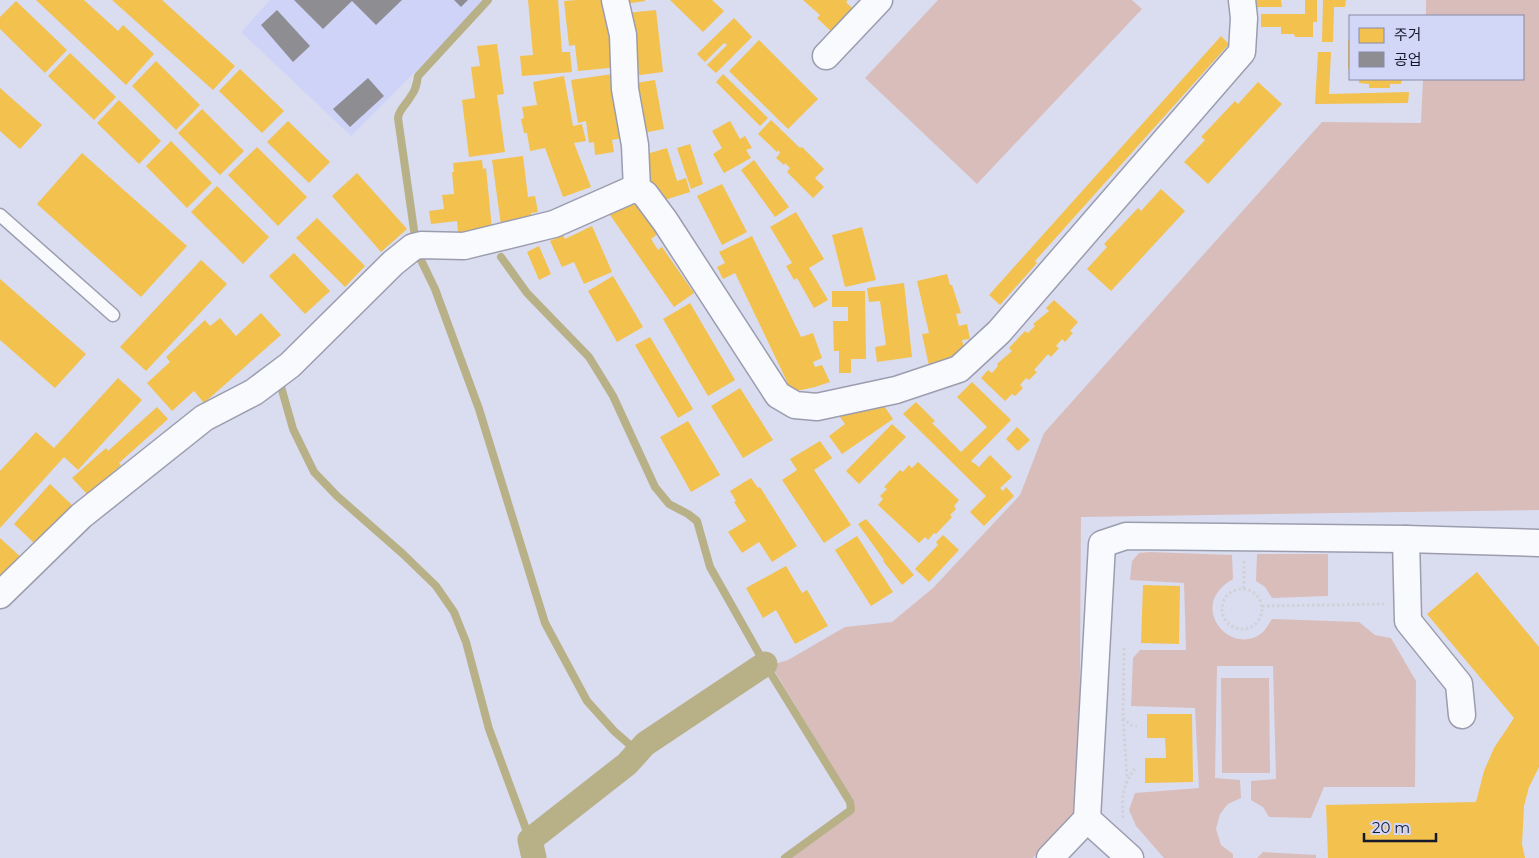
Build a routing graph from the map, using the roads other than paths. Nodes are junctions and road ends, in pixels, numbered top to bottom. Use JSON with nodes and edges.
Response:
{"nodes":[{"id":1,"x":615,"y":0,"type":"edge"},
{"id":2,"x":879,"y":0,"type":"edge"},
{"id":3,"x":1242,"y":0,"type":"edge"},
{"id":4,"x":826,"y":56,"type":"dead end"},
{"id":5,"x":637,"y":189,"type":"junction"},
{"id":6,"x":0,"y":215,"type":"edge"},
{"id":7,"x":113,"y":315,"type":"dead end"},
{"id":8,"x":1406,"y":539,"type":"junction"},
{"id":9,"x":1539,"y":544,"type":"edge"},
{"id":10,"x":0,"y":595,"type":"edge"},
{"id":11,"x":1462,"y":716,"type":"dead end"},
{"id":12,"x":1087,"y":819,"type":"junction"},
{"id":13,"x":1050,"y":858,"type":"edge"},
{"id":14,"x":1130,"y":858,"type":"edge"}],
"edges":[{"from":1,"to":5,"type":"street"},
{"from":2,"to":4,"type":"street"},
{"from":3,"to":5,"type":"street"},
{"from":5,"to":10,"type":"street"},
{"from":6,"to":7,"type":"lane"},
{"from":8,"to":9,"type":"street"},
{"from":8,"to":11,"type":"street"},
{"from":8,"to":12,"type":"street"},
{"from":12,"to":13,"type":"street"},
{"from":12,"to":14,"type":"street"}]}
